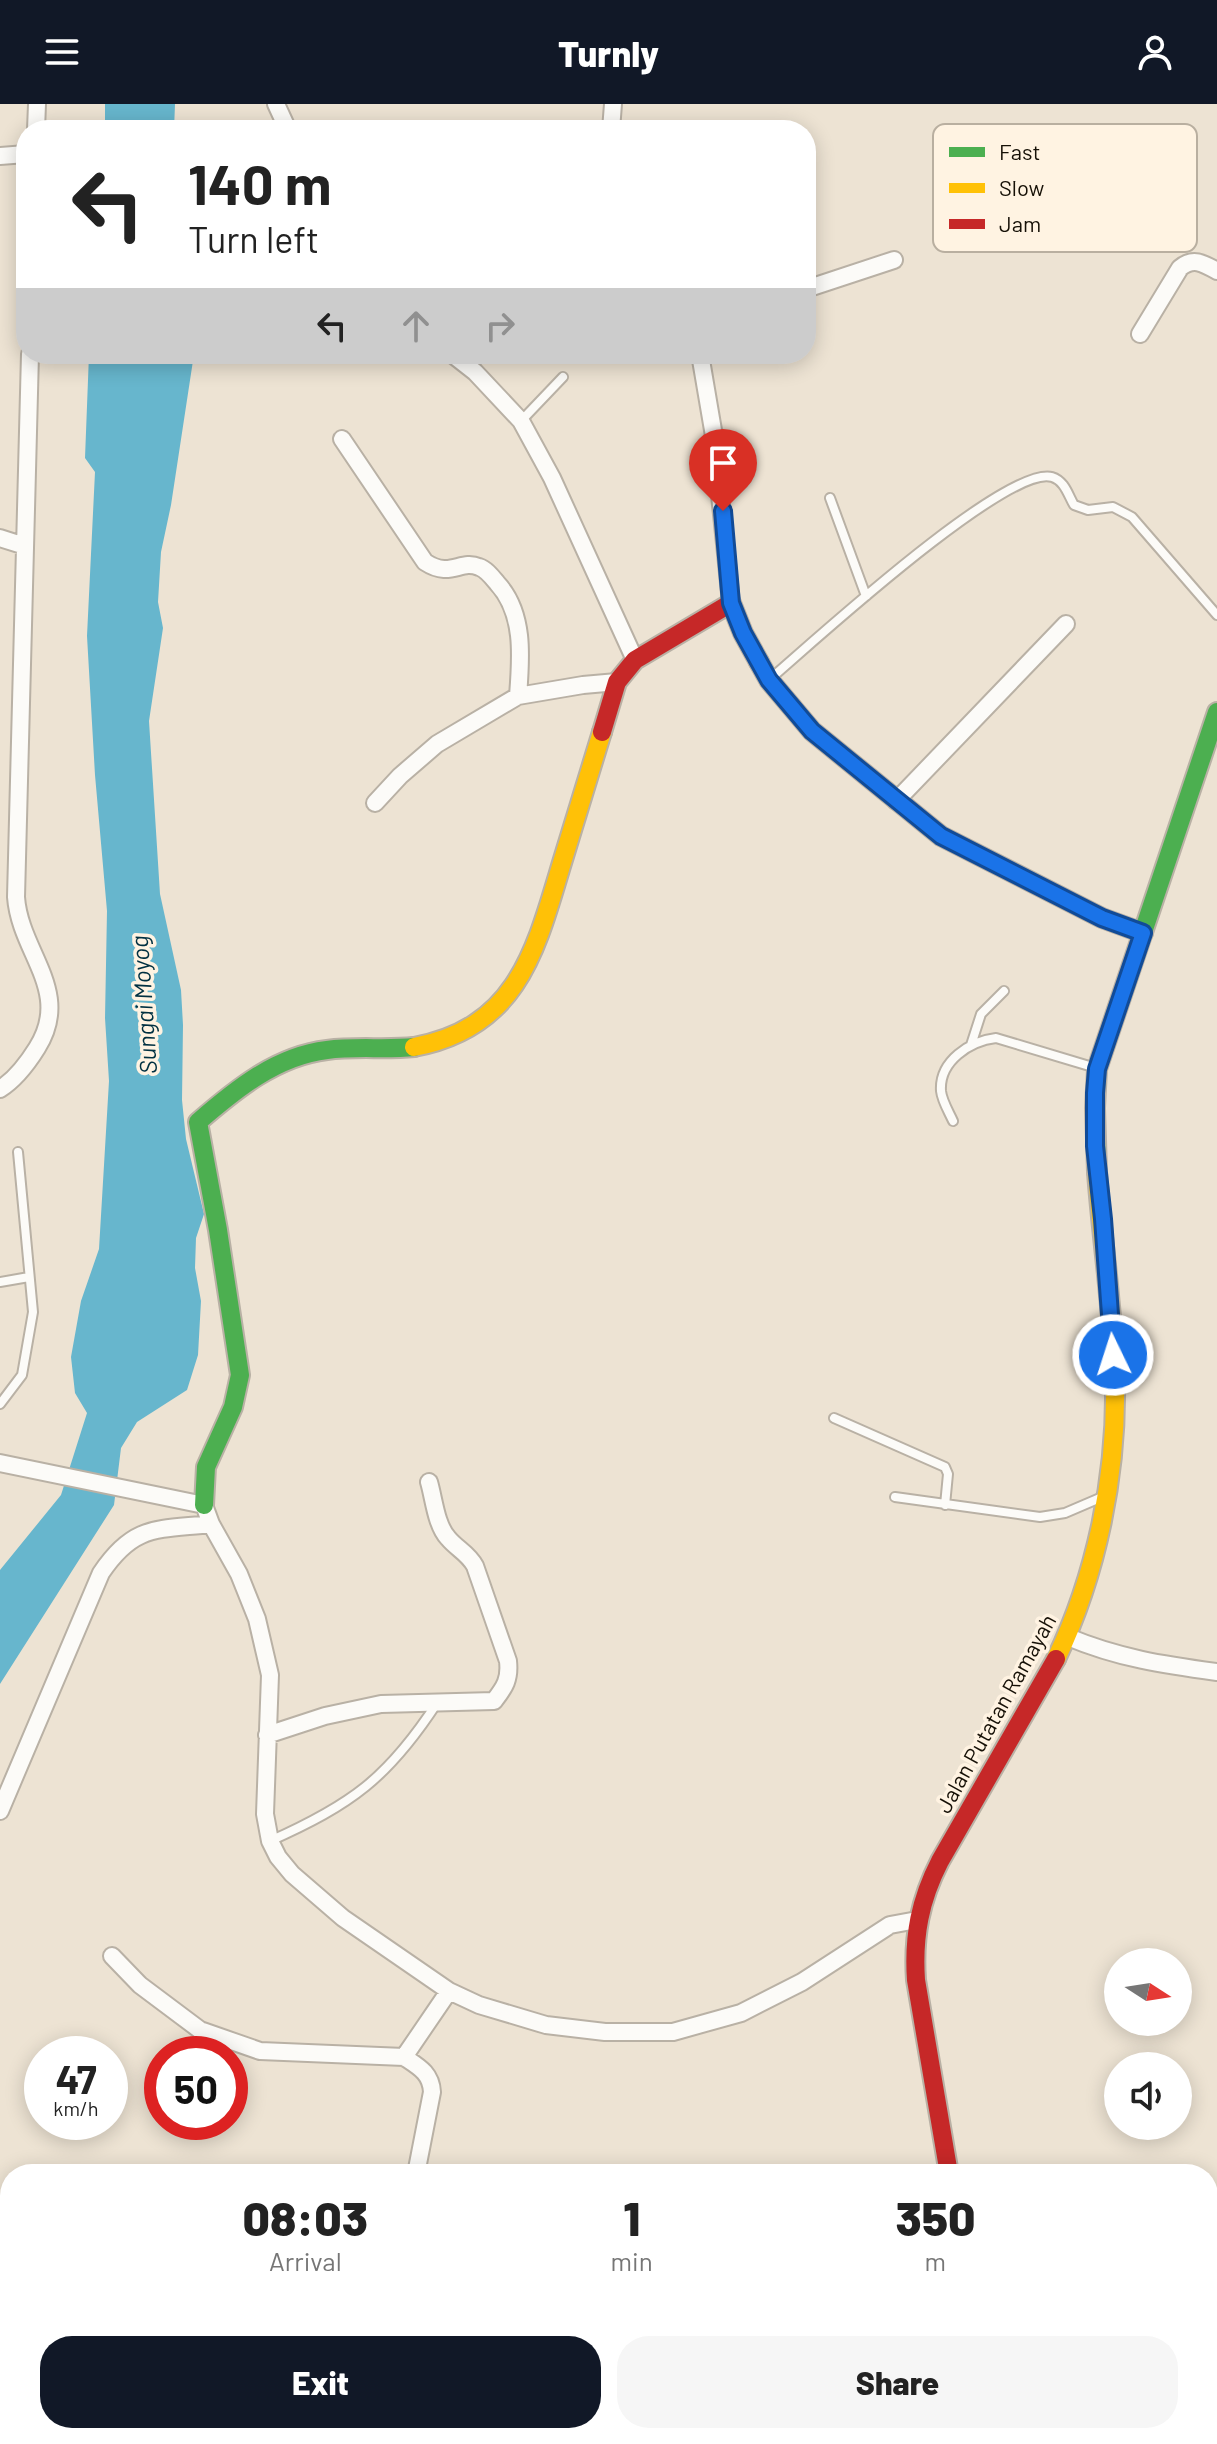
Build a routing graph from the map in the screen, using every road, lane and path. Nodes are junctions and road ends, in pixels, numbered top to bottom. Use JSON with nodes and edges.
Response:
{"nodes":[{"id":1,"x":894,"y":260,"type":"dead end"},
{"id":2,"x":1217,"y":271,"type":"edge"},
{"id":3,"x":816,"y":286,"type":"edge"},
{"id":4,"x":1140,"y":334,"type":"dead end"},
{"id":5,"x":30,"y":364,"type":"edge"},
{"id":6,"x":465,"y":364,"type":"edge"},
{"id":7,"x":702,"y":364,"type":"edge"},
{"id":8,"x":563,"y":377,"type":"dead end"},
{"id":9,"x":521,"y":421,"type":"junction"},
{"id":10,"x":342,"y":439,"type":"dead end"},
{"id":11,"x":830,"y":498,"type":"dead end"},
{"id":12,"x":0,"y":538,"type":"edge"},
{"id":13,"x":25,"y":546,"type":"junction"},
{"id":14,"x":866,"y":596,"type":"junction"},
{"id":15,"x":731,"y":603,"type":"junction"},
{"id":16,"x":1217,"y":615,"type":"edge"},
{"id":17,"x":1066,"y":624,"type":"dead end"},
{"id":18,"x":635,"y":660,"type":"junction"},
{"id":19,"x":769,"y":680,"type":"junction"},
{"id":20,"x":617,"y":682,"type":"junction"},
{"id":21,"x":518,"y":696,"type":"junction"},
{"id":22,"x":1216,"y":716,"type":"edge"},
{"id":23,"x":896,"y":801,"type":"junction"},
{"id":24,"x":375,"y":803,"type":"dead end"},
{"id":25,"x":1143,"y":933,"type":"junction"},
{"id":26,"x":1004,"y":991,"type":"dead end"},
{"id":27,"x":971,"y":1045,"type":"junction"},
{"id":28,"x":1097,"y":1069,"type":"junction"},
{"id":29,"x":0,"y":1089,"type":"edge"},
{"id":30,"x":953,"y":1121,"type":"dead end"},
{"id":31,"x":18,"y":1152,"type":"dead end"},
{"id":32,"x":29,"y":1277,"type":"junction"},
{"id":33,"x":0,"y":1282,"type":"edge"},
{"id":34,"x":0,"y":1404,"type":"edge"},
{"id":35,"x":834,"y":1418,"type":"dead end"},
{"id":36,"x":0,"y":1463,"type":"edge"},
{"id":37,"x":429,"y":1482,"type":"dead end"},
{"id":38,"x":1105,"y":1496,"type":"junction"},
{"id":39,"x":895,"y":1497,"type":"dead end"},
{"id":40,"x":204,"y":1505,"type":"junction"},
{"id":41,"x":945,"y":1505,"type":"junction"},
{"id":42,"x":211,"y":1524,"type":"junction"},
{"id":43,"x":1068,"y":1637,"type":"junction"},
{"id":44,"x":1217,"y":1672,"type":"edge"},
{"id":45,"x":437,"y":1702,"type":"junction"},
{"id":46,"x":267,"y":1735,"type":"junction"},
{"id":47,"x":0,"y":1811,"type":"edge"},
{"id":48,"x":270,"y":1841,"type":"junction"},
{"id":49,"x":917,"y":1920,"type":"junction"},
{"id":50,"x":112,"y":1956,"type":"dead end"},
{"id":51,"x":449,"y":1991,"type":"junction"},
{"id":52,"x":404,"y":2057,"type":"junction"},
{"id":53,"x":418,"y":2164,"type":"edge"},
{"id":54,"x":947,"y":2164,"type":"edge"}],
"edges":[{"from":1,"to":3,"type":"street"},
{"from":2,"to":4,"type":"street"},
{"from":5,"to":13,"type":"street"},
{"from":6,"to":9,"type":"street"},
{"from":7,"to":15,"type":"street"},
{"from":8,"to":9,"type":"lane"},
{"from":9,"to":18,"type":"street"},
{"from":10,"to":21,"type":"street"},
{"from":11,"to":14,"type":"lane"},
{"from":12,"to":13,"type":"street"},
{"from":13,"to":29,"type":"street"},
{"from":14,"to":16,"type":"lane"},
{"from":14,"to":19,"type":"lane"},
{"from":15,"to":18,"type":"street"},
{"from":15,"to":19,"type":"street"},
{"from":17,"to":23,"type":"street"},
{"from":18,"to":20,"type":"street"},
{"from":19,"to":23,"type":"street"},
{"from":20,"to":21,"type":"street"},
{"from":20,"to":40,"type":"street"},
{"from":21,"to":24,"type":"street"},
{"from":22,"to":25,"type":"street","name":"Jalan Putatan Ramayah"},
{"from":23,"to":25,"type":"street"},
{"from":25,"to":28,"type":"street","name":"Jalan Putatan Ramayah"},
{"from":26,"to":27,"type":"lane"},
{"from":27,"to":28,"type":"lane"},
{"from":27,"to":30,"type":"lane"},
{"from":28,"to":38,"type":"street","name":"Jalan Putatan Ramayah"},
{"from":31,"to":32,"type":"lane"},
{"from":32,"to":33,"type":"lane"},
{"from":32,"to":34,"type":"lane"},
{"from":35,"to":41,"type":"lane"},
{"from":36,"to":40,"type":"street"},
{"from":37,"to":45,"type":"street"},
{"from":38,"to":41,"type":"lane"},
{"from":38,"to":43,"type":"street","name":"Jalan Putatan Ramayah"},
{"from":39,"to":41,"type":"lane"},
{"from":40,"to":42,"type":"street"},
{"from":42,"to":46,"type":"street"},
{"from":42,"to":47,"type":"street"},
{"from":43,"to":44,"type":"street"},
{"from":43,"to":49,"type":"street","name":"Jalan Putatan Ramayah"},
{"from":45,"to":46,"type":"street"},
{"from":45,"to":48,"type":"lane"},
{"from":46,"to":48,"type":"street"},
{"from":48,"to":51,"type":"street"},
{"from":49,"to":51,"type":"street"},
{"from":49,"to":54,"type":"street","name":"Jalan Putatan Ramayah"},
{"from":50,"to":52,"type":"street"},
{"from":51,"to":52,"type":"street"},
{"from":52,"to":53,"type":"street"}]}
